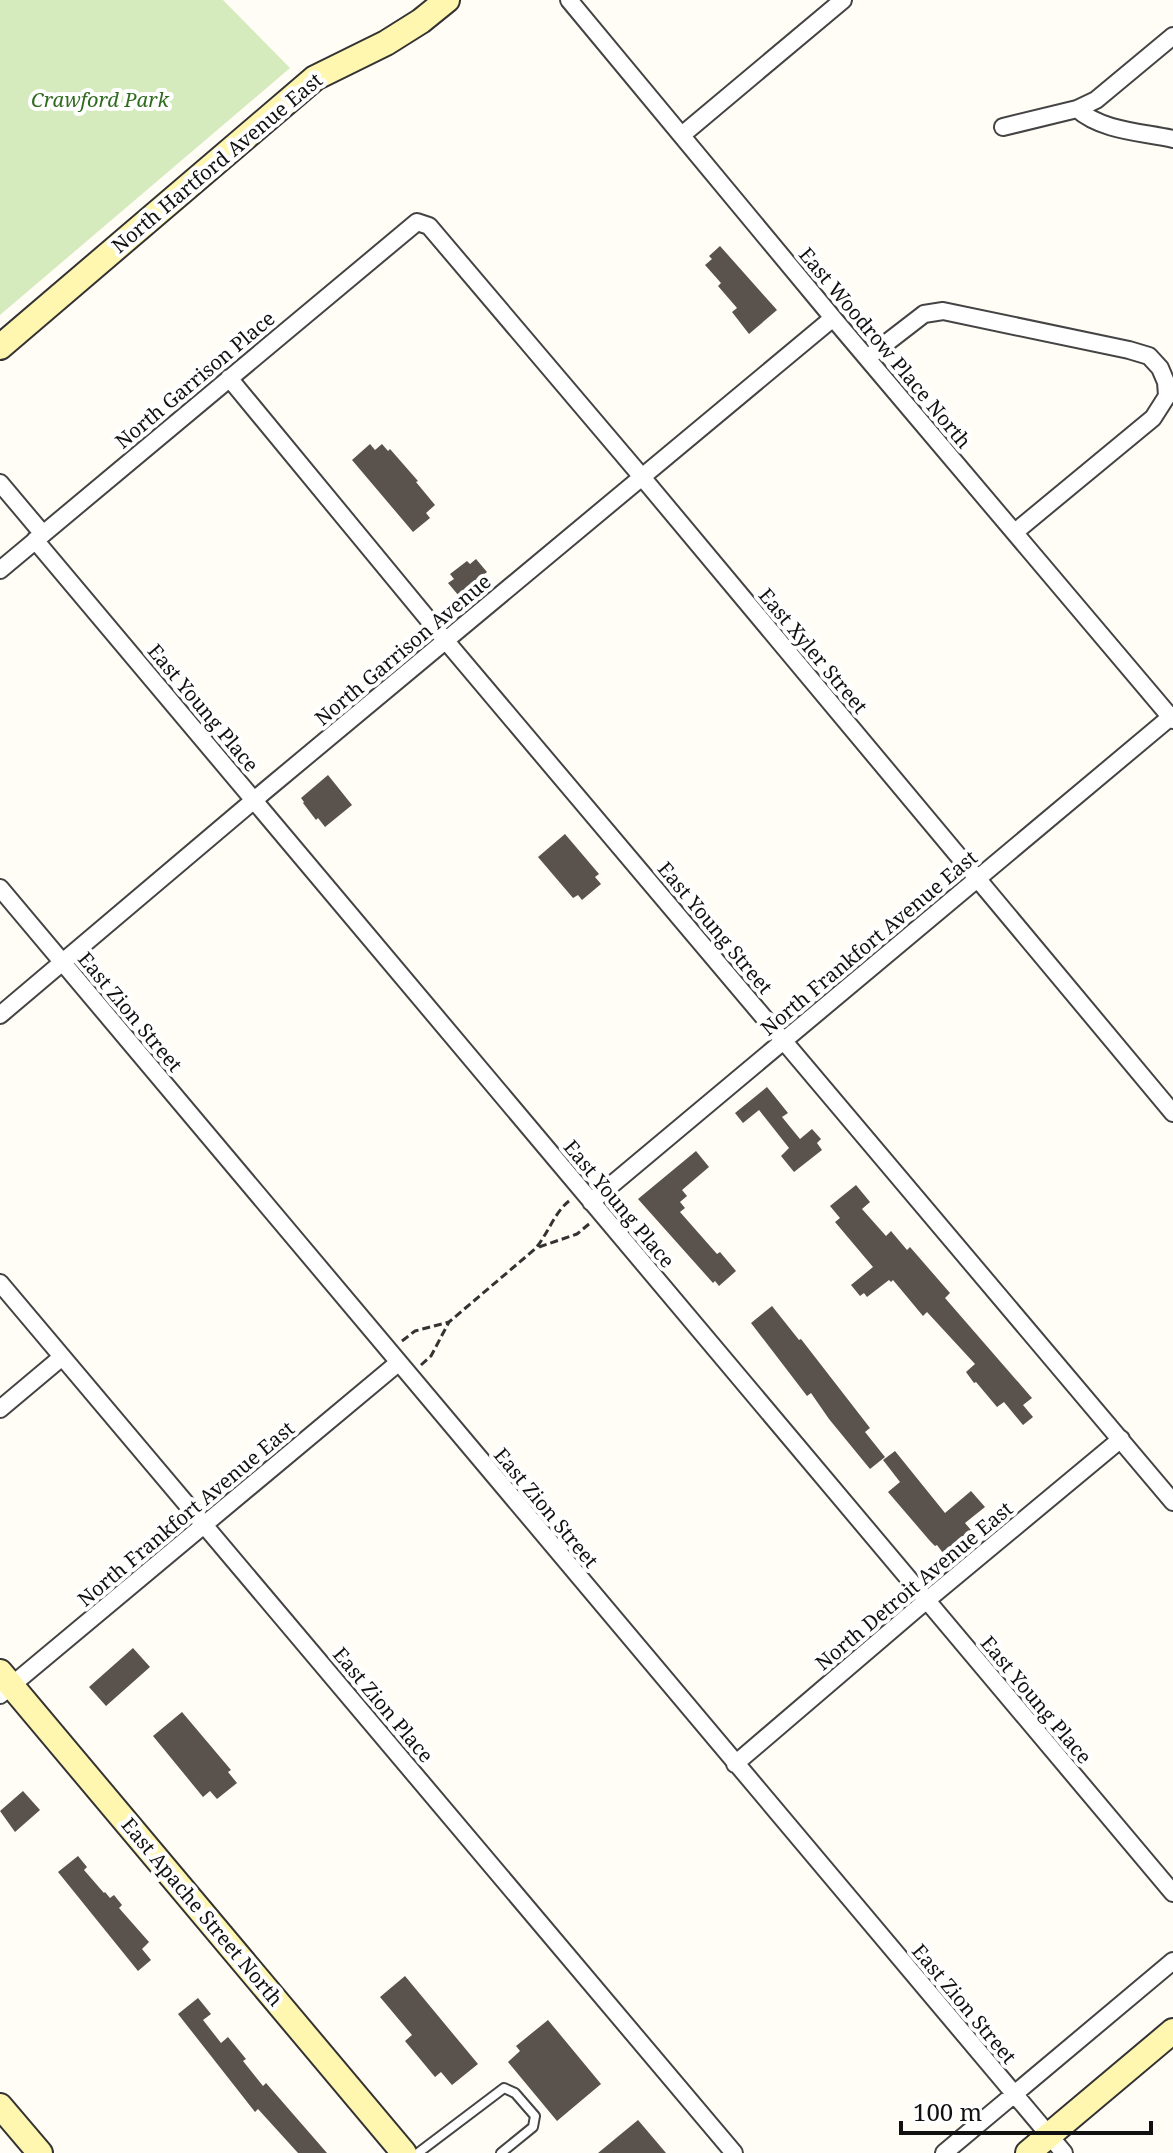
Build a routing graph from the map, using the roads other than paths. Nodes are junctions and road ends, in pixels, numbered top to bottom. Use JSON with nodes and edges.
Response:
{"nodes":[{"id":1,"x":447,"y":0,"type":"edge"},
{"id":2,"x":569,"y":0,"type":"edge"},
{"id":3,"x":843,"y":0,"type":"edge"},
{"id":4,"x":1173,"y":36,"type":"edge"},
{"id":5,"x":1077,"y":109,"type":"junction"},
{"id":6,"x":1003,"y":127,"type":"dead end"},
{"id":7,"x":682,"y":135,"type":"junction"},
{"id":8,"x":1173,"y":139,"type":"edge"},
{"id":9,"x":417,"y":222,"type":"joint"},
{"id":10,"x":833,"y":318,"type":"junction"},
{"id":11,"x":0,"y":347,"type":"edge"},
{"id":12,"x":867,"y":358,"type":"junction"},
{"id":13,"x":229,"y":378,"type":"junction"},
{"id":14,"x":642,"y":477,"type":"junction"},
{"id":15,"x":0,"y":483,"type":"edge"},
{"id":16,"x":1015,"y":532,"type":"junction"},
{"id":17,"x":39,"y":537,"type":"junction"},
{"id":18,"x":0,"y":570,"type":"edge"},
{"id":19,"x":446,"y":641,"type":"junction"},
{"id":20,"x":1172,"y":718,"type":"edge"},
{"id":21,"x":255,"y":799,"type":"junction"},
{"id":22,"x":977,"y":879,"type":"junction"},
{"id":23,"x":0,"y":888,"type":"edge"},
{"id":24,"x":62,"y":963,"type":"junction"},
{"id":25,"x":0,"y":1015,"type":"edge"},
{"id":26,"x":783,"y":1040,"type":"junction"},
{"id":27,"x":1173,"y":1113,"type":"edge"},
{"id":28,"x":591,"y":1202,"type":"junction"},
{"id":29,"x":0,"y":1283,"type":"edge"},
{"id":30,"x":62,"y":1357,"type":"junction"},
{"id":31,"x":398,"y":1363,"type":"junction"},
{"id":32,"x":0,"y":1409,"type":"edge"},
{"id":33,"x":1121,"y":1439,"type":"junction"},
{"id":34,"x":1173,"y":1502,"type":"edge"},
{"id":35,"x":205,"y":1525,"type":"junction"},
{"id":36,"x":926,"y":1600,"type":"junction"},
{"id":37,"x":4,"y":1684,"type":"edge"},
{"id":38,"x":735,"y":1764,"type":"junction"},
{"id":39,"x":1173,"y":1893,"type":"edge"},
{"id":40,"x":1173,"y":1961,"type":"edge"},
{"id":41,"x":1173,"y":2031,"type":"edge"},
{"id":42,"x":1014,"y":2094,"type":"junction"},
{"id":43,"x":0,"y":2106,"type":"edge"},
{"id":44,"x":1056,"y":2144,"type":"edge"},
{"id":45,"x":40,"y":2153,"type":"edge"},
{"id":46,"x":404,"y":2153,"type":"edge"},
{"id":47,"x":418,"y":2153,"type":"edge"},
{"id":48,"x":501,"y":2153,"type":"edge"},
{"id":49,"x":734,"y":2153,"type":"edge"},
{"id":50,"x":944,"y":2153,"type":"edge"},
{"id":51,"x":1028,"y":2153,"type":"edge"}],
"edges":[{"from":1,"to":11,"type":"main road","name":"North Hartford Avenue East"},
{"from":2,"to":7,"type":"street","name":"East Woodrow Place North"},
{"from":3,"to":7,"type":"street"},
{"from":4,"to":5,"type":"street"},
{"from":5,"to":6,"type":"street"},
{"from":5,"to":8,"type":"street"},
{"from":7,"to":10,"type":"street","name":"East Woodrow Place North"},
{"from":9,"to":13,"type":"street","name":"North Garrison Place"},
{"from":9,"to":14,"type":"street","name":"East Xyler Street"},
{"from":10,"to":12,"type":"street","name":"East Woodrow Place North"},
{"from":10,"to":14,"type":"street","name":"North Garrison Avenue"},
{"from":12,"to":16,"type":"street","name":"East Woodrow Place North"},
{"from":12,"to":16,"type":"street"},
{"from":13,"to":17,"type":"street","name":"North Garrison Place"},
{"from":13,"to":19,"type":"street","name":"East Young Street"},
{"from":14,"to":19,"type":"street","name":"North Garrison Avenue"},
{"from":14,"to":22,"type":"street","name":"East Xyler Street"},
{"from":15,"to":17,"type":"street","name":"East Young Place"},
{"from":16,"to":20,"type":"street","name":"East Woodrow Place North"},
{"from":17,"to":18,"type":"street","name":"North Garrison Place"},
{"from":17,"to":21,"type":"street","name":"East Young Place"},
{"from":19,"to":21,"type":"street","name":"North Garrison Avenue"},
{"from":19,"to":26,"type":"street","name":"East Young Street"},
{"from":20,"to":22,"type":"street","name":"North Frankfort Avenue East"},
{"from":21,"to":24,"type":"street","name":"North Garrison Avenue"},
{"from":21,"to":28,"type":"street","name":"East Young Place"},
{"from":22,"to":26,"type":"street","name":"North Frankfort Avenue East"},
{"from":22,"to":27,"type":"street","name":"East Xyler Street"},
{"from":23,"to":24,"type":"street","name":"East Zion Street"},
{"from":24,"to":25,"type":"street","name":"North Garrison Avenue"},
{"from":24,"to":31,"type":"street","name":"East Zion Street"},
{"from":26,"to":28,"type":"street","name":"North Frankfort Avenue East"},
{"from":26,"to":33,"type":"street","name":"East Young Street"},
{"from":28,"to":36,"type":"street","name":"East Young Place"},
{"from":29,"to":30,"type":"street","name":"East Zion Place"},
{"from":30,"to":32,"type":"street"},
{"from":30,"to":35,"type":"street","name":"East Zion Place"},
{"from":31,"to":35,"type":"street","name":"North Frankfort Avenue East"},
{"from":31,"to":38,"type":"street","name":"East Zion Street"},
{"from":33,"to":34,"type":"street","name":"East Young Street"},
{"from":33,"to":36,"type":"street","name":"North Detroit Avenue East"},
{"from":35,"to":37,"type":"street","name":"North Frankfort Avenue East"},
{"from":35,"to":49,"type":"street","name":"East Zion Place"},
{"from":36,"to":38,"type":"street","name":"North Detroit Avenue East"},
{"from":36,"to":39,"type":"street","name":"East Young Place"},
{"from":37,"to":46,"type":"main road","name":"East Apache Street North"},
{"from":38,"to":42,"type":"street","name":"East Zion Street"},
{"from":40,"to":42,"type":"street"},
{"from":41,"to":44,"type":"main road"},
{"from":42,"to":44,"type":"street","name":"East Zion Street"},
{"from":42,"to":50,"type":"street"},
{"from":43,"to":45,"type":"main road"},
{"from":44,"to":51,"type":"main road"},
{"from":47,"to":48,"type":"lane"}]}
